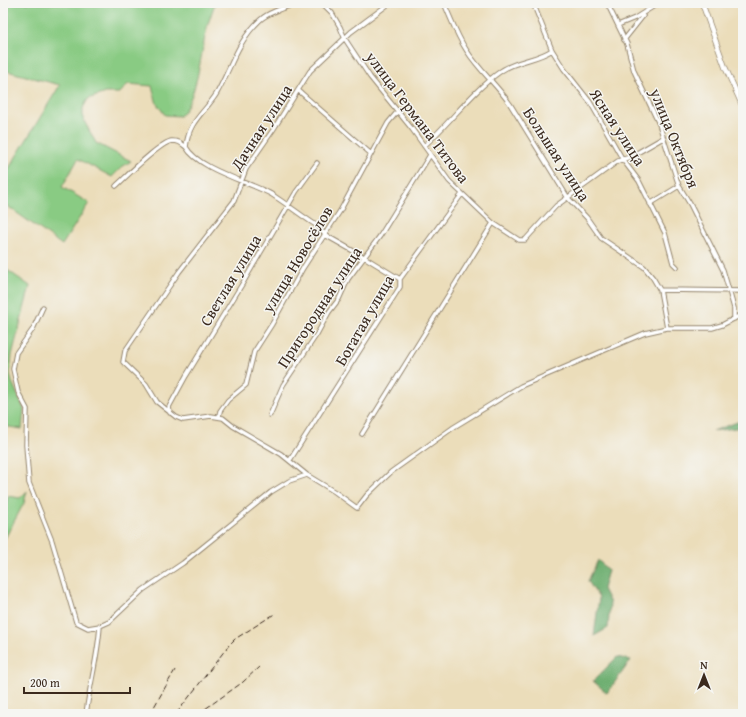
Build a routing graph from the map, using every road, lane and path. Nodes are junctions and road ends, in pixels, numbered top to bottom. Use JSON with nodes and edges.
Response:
{"nodes":[{"id":1,"x":299,"y":3,"type":"edge"},
{"id":2,"x":322,"y":3,"type":"edge"},
{"id":3,"x":390,"y":3,"type":"edge"},
{"id":4,"x":444,"y":3,"type":"edge"},
{"id":5,"x":532,"y":3,"type":"edge"},
{"id":6,"x":607,"y":3,"type":"edge"},
{"id":7,"x":659,"y":3,"type":"edge"},
{"id":8,"x":702,"y":3,"type":"edge"},
{"id":9,"x":647,"y":12,"type":"junction"},
{"id":10,"x":618,"y":25,"type":"junction"},
{"id":11,"x":345,"y":39,"type":"junction"},
{"id":12,"x":624,"y":40,"type":"junction"},
{"id":13,"x":552,"y":50,"type":"junction"},
{"id":14,"x":489,"y":80,"type":"junction"},
{"id":15,"x":299,"y":91,"type":"junction"},
{"id":16,"x":743,"y":107,"type":"edge"},
{"id":17,"x":398,"y":112,"type":"junction"},
{"id":18,"x":663,"y":138,"type":"junction"},
{"id":19,"x":424,"y":146,"type":"junction"},
{"id":20,"x":186,"y":147,"type":"junction"},
{"id":21,"x":370,"y":153,"type":"junction"},
{"id":22,"x":430,"y":155,"type":"junction"},
{"id":23,"x":623,"y":160,"type":"junction"},
{"id":24,"x":317,"y":163,"type":"dead end"},
{"id":25,"x":241,"y":181,"type":"junction"},
{"id":26,"x":116,"y":186,"type":"dead end"},
{"id":27,"x":679,"y":186,"type":"junction"},
{"id":28,"x":462,"y":194,"type":"junction"},
{"id":29,"x":568,"y":198,"type":"junction"},
{"id":30,"x":650,"y":204,"type":"junction"},
{"id":31,"x":288,"y":207,"type":"junction"},
{"id":32,"x":493,"y":223,"type":"junction"},
{"id":33,"x":325,"y":235,"type":"junction"},
{"id":34,"x":364,"y":257,"type":"junction"},
{"id":35,"x":677,"y":267,"type":"dead end"},
{"id":36,"x":400,"y":279,"type":"junction"},
{"id":37,"x":660,"y":290,"type":"junction"},
{"id":38,"x":729,"y":290,"type":"junction"},
{"id":39,"x":743,"y":291,"type":"edge"},
{"id":40,"x":43,"y":307,"type":"dead end"},
{"id":41,"x":743,"y":314,"type":"edge"},
{"id":42,"x":734,"y":319,"type":"junction"},
{"id":43,"x":667,"y":328,"type":"junction"},
{"id":44,"x":170,"y":413,"type":"junction"},
{"id":45,"x":270,"y":415,"type":"dead end"},
{"id":46,"x":219,"y":417,"type":"junction"},
{"id":47,"x":362,"y":434,"type":"dead end"},
{"id":48,"x":290,"y":460,"type":"junction"},
{"id":49,"x":307,"y":475,"type":"junction"},
{"id":50,"x":100,"y":626,"type":"junction"},
{"id":51,"x":86,"y":714,"type":"edge"}],
"edges":[{"from":1,"to":20,"type":"street"},
{"from":2,"to":11,"type":"street","name":"улица Германа Титова"},
{"from":3,"to":11,"type":"street","name":"Дачная улица"},
{"from":4,"to":14,"type":"street","name":"Большая улица"},
{"from":5,"to":13,"type":"street","name":"Ясная улица"},
{"from":6,"to":10,"type":"street","name":"улица Октября"},
{"from":7,"to":9,"type":"street"},
{"from":8,"to":16,"type":"main road"},
{"from":9,"to":10,"type":"street"},
{"from":9,"to":12,"type":"street"},
{"from":10,"to":12,"type":"street","name":"улица Октября"},
{"from":11,"to":15,"type":"street","name":"Дачная улица"},
{"from":11,"to":17,"type":"street","name":"улица Германа Титова"},
{"from":12,"to":18,"type":"street","name":"улица Октября"},
{"from":13,"to":14,"type":"street"},
{"from":13,"to":23,"type":"street","name":"Ясная улица"},
{"from":14,"to":19,"type":"street"},
{"from":14,"to":29,"type":"street","name":"Большая улица"},
{"from":15,"to":21,"type":"street"},
{"from":15,"to":25,"type":"street","name":"Дачная улица"},
{"from":17,"to":19,"type":"street","name":"улица Германа Титова"},
{"from":17,"to":21,"type":"street","name":"улица Новосёлов"},
{"from":18,"to":23,"type":"street"},
{"from":18,"to":27,"type":"street","name":"улица Октября"},
{"from":19,"to":22,"type":"street","name":"улица Германа Титова"},
{"from":20,"to":25,"type":"street"},
{"from":20,"to":26,"type":"street"},
{"from":21,"to":33,"type":"street","name":"улица Новосёлов"},
{"from":22,"to":28,"type":"street","name":"улица Германа Титова"},
{"from":22,"to":34,"type":"street","name":"Пригородная улица"},
{"from":23,"to":29,"type":"street"},
{"from":23,"to":30,"type":"street","name":"Ясная улица"},
{"from":24,"to":31,"type":"street","name":"Светлая улица"},
{"from":25,"to":31,"type":"street"},
{"from":25,"to":44,"type":"street","name":"Дачная улица"},
{"from":27,"to":30,"type":"street"},
{"from":27,"to":38,"type":"street","name":"улица Октября"},
{"from":28,"to":32,"type":"street","name":"улица Германа Титова"},
{"from":28,"to":36,"type":"street","name":"Богатая улица"},
{"from":29,"to":32,"type":"street","name":"улица Германа Титова"},
{"from":29,"to":37,"type":"street","name":"Большая улица"},
{"from":30,"to":35,"type":"street","name":"Ясная улица"},
{"from":31,"to":33,"type":"street"},
{"from":31,"to":44,"type":"street","name":"Светлая улица"},
{"from":32,"to":47,"type":"street"},
{"from":33,"to":34,"type":"street"},
{"from":33,"to":46,"type":"street","name":"улица Новосёлов"},
{"from":34,"to":36,"type":"street"},
{"from":34,"to":45,"type":"street","name":"Пригородная улица"},
{"from":36,"to":48,"type":"street","name":"Богатая улица"},
{"from":37,"to":38,"type":"street"},
{"from":37,"to":43,"type":"street","name":"Большая улица"},
{"from":38,"to":39,"type":"street"},
{"from":38,"to":42,"type":"street","name":"улица Октября"},
{"from":40,"to":50,"type":"street"},
{"from":41,"to":42,"type":"street"},
{"from":42,"to":43,"type":"street"},
{"from":43,"to":49,"type":"street"},
{"from":44,"to":46,"type":"street"},
{"from":46,"to":48,"type":"street"},
{"from":48,"to":49,"type":"street"},
{"from":49,"to":50,"type":"street"},
{"from":50,"to":51,"type":"street"}]}
